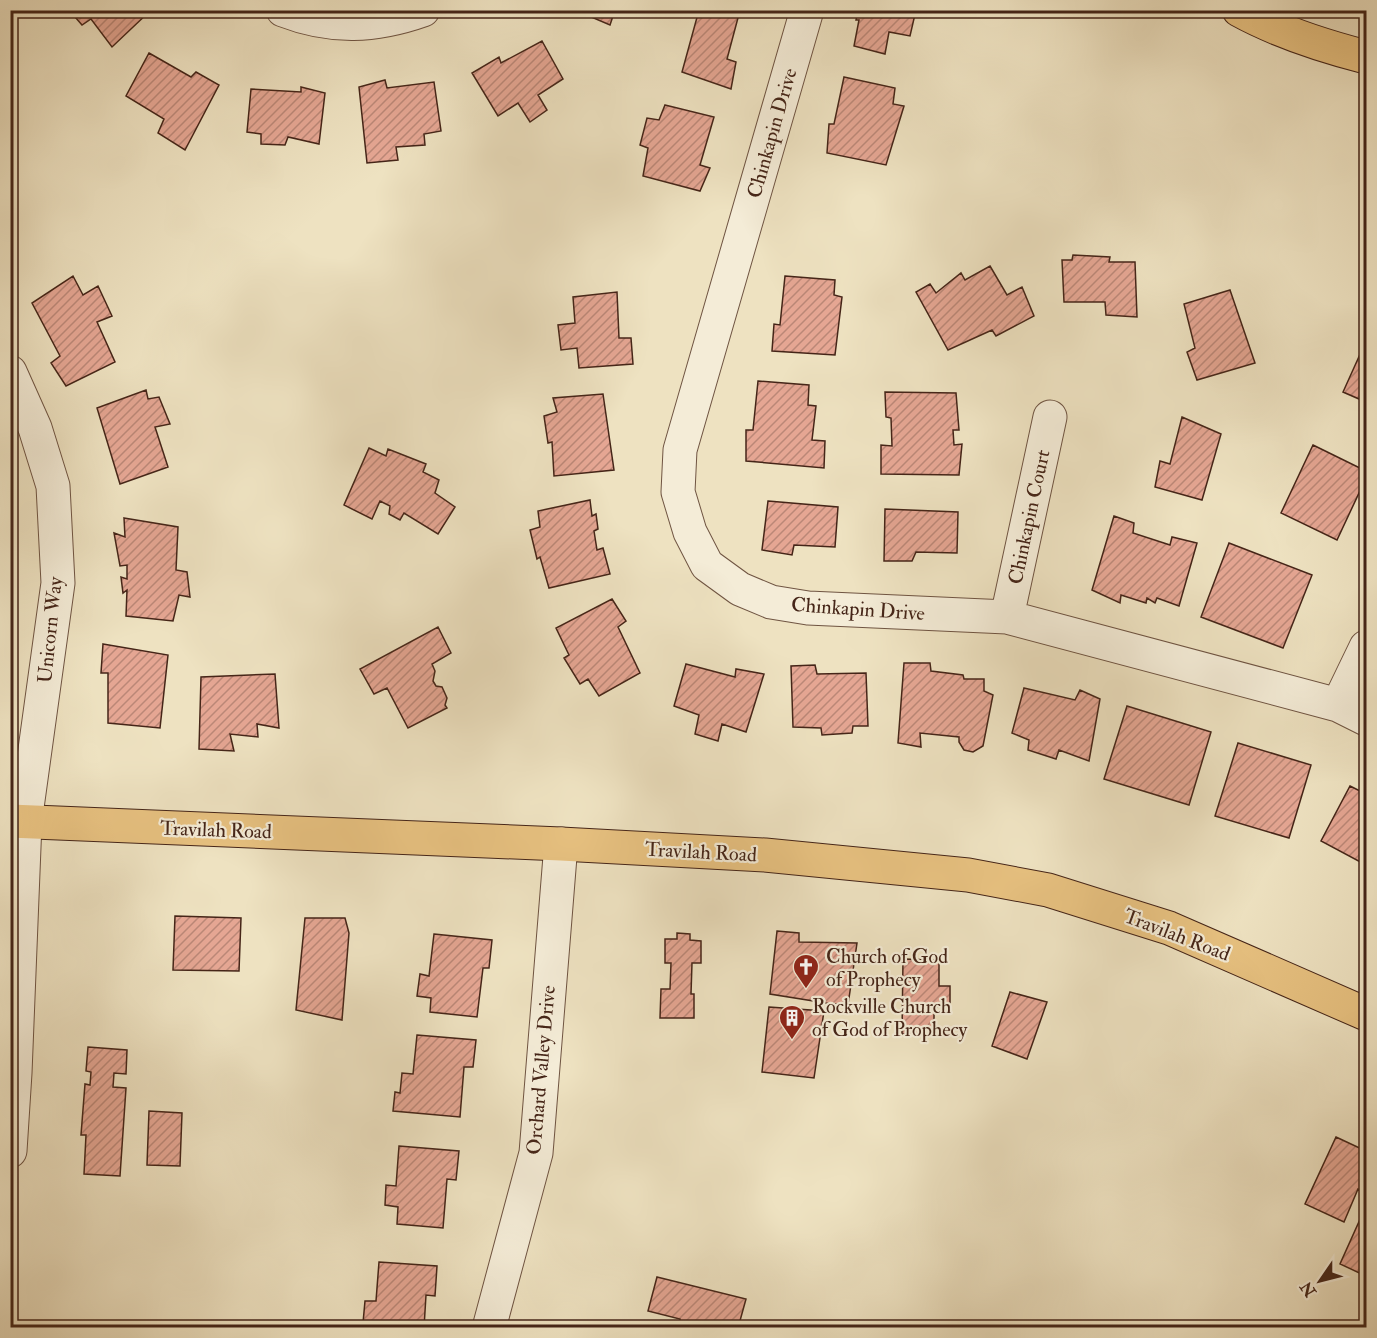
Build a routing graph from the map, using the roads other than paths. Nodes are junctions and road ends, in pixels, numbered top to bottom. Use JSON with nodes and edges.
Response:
{"nodes":[{"id":1,"x":283,"y":10,"type":"edge"},
{"id":2,"x":423,"y":10,"type":"edge"},
{"id":3,"x":807,"y":10,"type":"edge"},
{"id":4,"x":1239,"y":10,"type":"edge"},
{"id":5,"x":1366,"y":57,"type":"edge"},
{"id":6,"x":10,"y":372,"type":"edge"},
{"id":7,"x":1050,"y":417,"type":"dead end"},
{"id":8,"x":1007,"y":617,"type":"junction"},
{"id":9,"x":1366,"y":647,"type":"edge"},
{"id":10,"x":1338,"y":705,"type":"junction"},
{"id":11,"x":1366,"y":719,"type":"edge"},
{"id":12,"x":18,"y":822,"type":"edge"},
{"id":13,"x":561,"y":844,"type":"junction"},
{"id":14,"x":1366,"y":1014,"type":"edge"},
{"id":15,"x":10,"y":1151,"type":"edge"},
{"id":16,"x":489,"y":1328,"type":"edge"}],
"edges":[{"from":1,"to":2,"type":"street"},
{"from":3,"to":8,"type":"street","name":"Chinkapin Drive"},
{"from":4,"to":5,"type":"main road"},
{"from":6,"to":12,"type":"street","name":"Unicorn Way"},
{"from":7,"to":8,"type":"street","name":"Chinkapin Court"},
{"from":8,"to":10,"type":"street","name":"Chinkapin Drive"},
{"from":9,"to":10,"type":"street"},
{"from":10,"to":11,"type":"street","name":"Chinkapin Drive"},
{"from":12,"to":13,"type":"main road","name":"Travilah Road"},
{"from":12,"to":15,"type":"street","name":"Unicorn Way"},
{"from":13,"to":14,"type":"main road","name":"Travilah Road"},
{"from":13,"to":16,"type":"street","name":"Orchard Valley Drive"}]}
